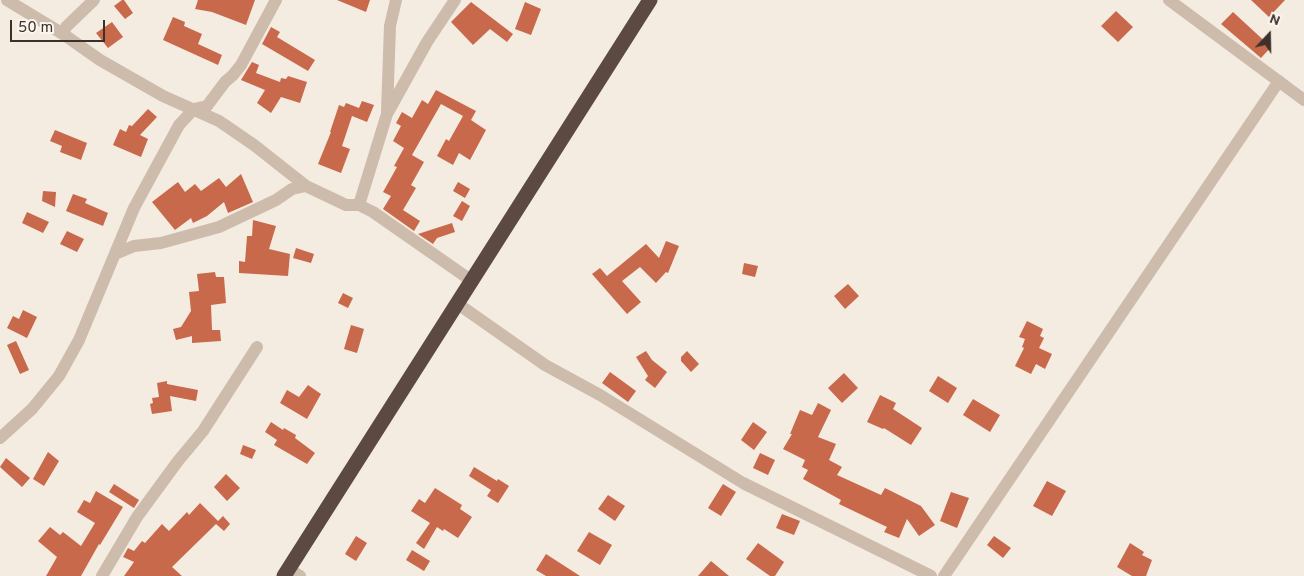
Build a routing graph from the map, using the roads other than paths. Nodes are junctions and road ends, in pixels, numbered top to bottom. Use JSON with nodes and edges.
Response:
{"nodes":[{"id":1,"x":7,"y":0,"type":"edge"},
{"id":2,"x":94,"y":0,"type":"edge"},
{"id":3,"x":276,"y":0,"type":"edge"},
{"id":4,"x":396,"y":0,"type":"edge"},
{"id":5,"x":455,"y":0,"type":"edge"},
{"id":6,"x":650,"y":0,"type":"edge"},
{"id":7,"x":1169,"y":0,"type":"edge"},
{"id":8,"x":63,"y":34,"type":"junction"},
{"id":9,"x":1279,"y":81,"type":"junction"},
{"id":10,"x":1304,"y":100,"type":"edge"},
{"id":11,"x":194,"y":109,"type":"junction"},
{"id":12,"x":387,"y":114,"type":"junction"},
{"id":13,"x":306,"y":186,"type":"junction"},
{"id":14,"x":359,"y":205,"type":"junction"},
{"id":15,"x":115,"y":254,"type":"junction"},
{"id":16,"x":472,"y":281,"type":"junction"},
{"id":17,"x":458,"y":304,"type":"junction"},
{"id":18,"x":257,"y":347,"type":"dead end"},
{"id":19,"x":0,"y":438,"type":"edge"},
{"id":20,"x":291,"y":574,"type":"edge"},
{"id":21,"x":102,"y":576,"type":"edge"},
{"id":22,"x":931,"y":576,"type":"edge"},
{"id":23,"x":944,"y":576,"type":"edge"}],
"edges":[{"from":1,"to":8,"type":"street"},
{"from":2,"to":8,"type":"street"},
{"from":3,"to":11,"type":"street"},
{"from":4,"to":12,"type":"street"},
{"from":5,"to":12,"type":"street"},
{"from":6,"to":16,"type":"highway"},
{"from":7,"to":9,"type":"street"},
{"from":8,"to":11,"type":"street"},
{"from":9,"to":10,"type":"street"},
{"from":9,"to":23,"type":"street"},
{"from":11,"to":13,"type":"street"},
{"from":11,"to":15,"type":"street"},
{"from":12,"to":14,"type":"street"},
{"from":13,"to":14,"type":"street"},
{"from":13,"to":15,"type":"street"},
{"from":14,"to":16,"type":"street"},
{"from":15,"to":19,"type":"street"},
{"from":16,"to":17,"type":"highway"},
{"from":17,"to":20,"type":"highway"},
{"from":17,"to":22,"type":"street"},
{"from":18,"to":21,"type":"street"}]}
